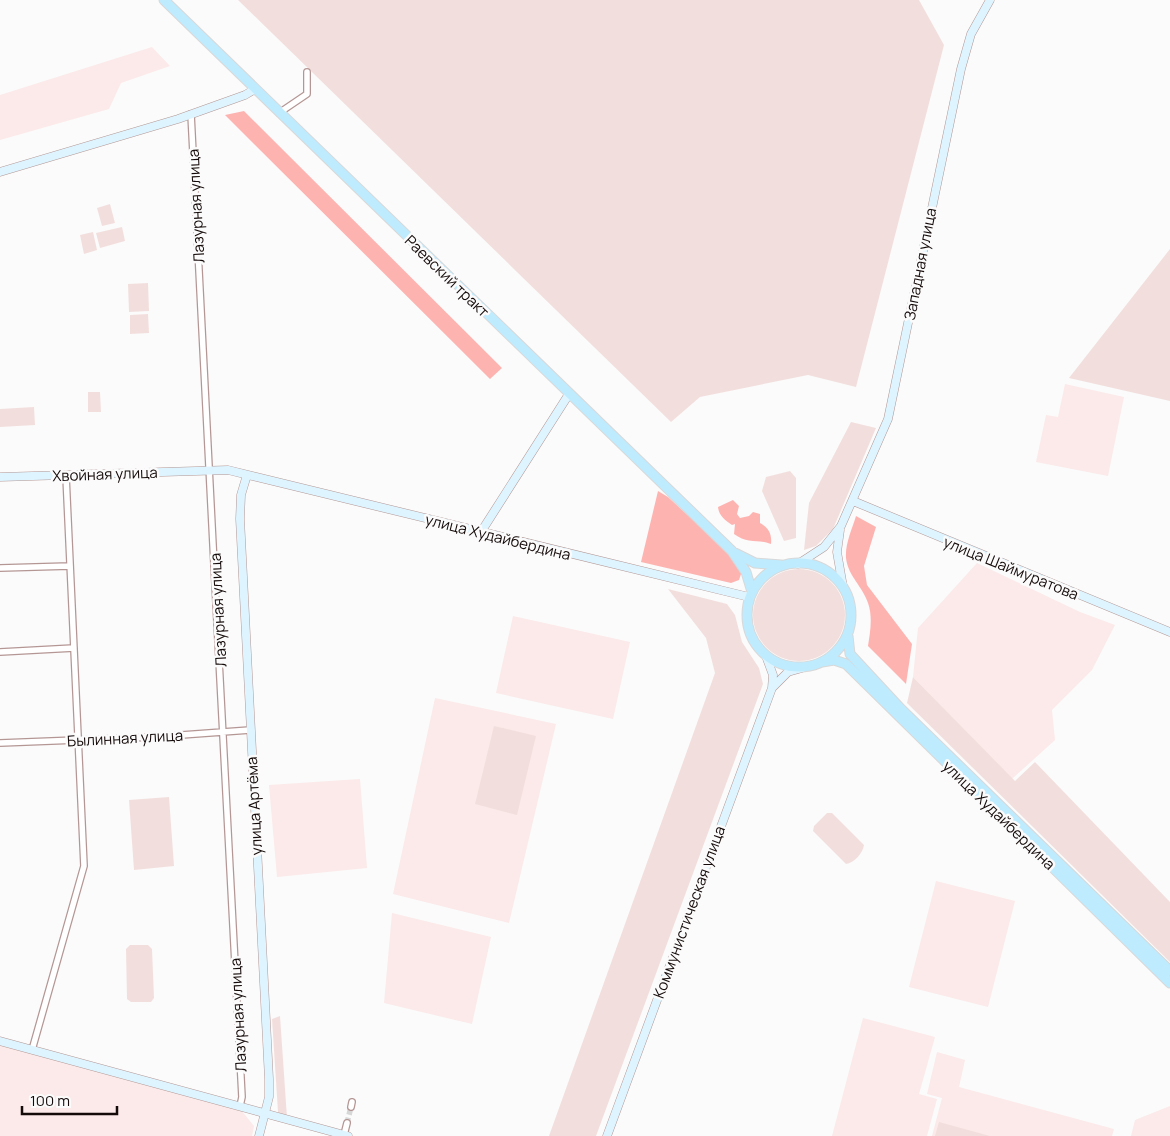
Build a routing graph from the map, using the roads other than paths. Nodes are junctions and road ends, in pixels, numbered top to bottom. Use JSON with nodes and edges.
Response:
{"nodes":[{"id":1,"x":164,"y":0,"type":"edge"},
{"id":2,"x":990,"y":0,"type":"edge"},
{"id":3,"x":308,"y":72,"type":"dead end"},
{"id":4,"x":255,"y":89,"type":"junction"},
{"id":5,"x":279,"y":113,"type":"junction"},
{"id":6,"x":192,"y":114,"type":"junction"},
{"id":7,"x":0,"y":172,"type":"edge"},
{"id":8,"x":569,"y":394,"type":"junction"},
{"id":9,"x":210,"y":470,"type":"junction"},
{"id":10,"x":247,"y":475,"type":"junction"},
{"id":11,"x":66,"y":476,"type":"junction"},
{"id":12,"x":0,"y":477,"type":"edge"},
{"id":13,"x":853,"y":501,"type":"junction"},
{"id":14,"x":841,"y":526,"type":"junction"},
{"id":15,"x":482,"y":532,"type":"junction"},
{"id":16,"x":732,"y":551,"type":"junction"},
{"id":17,"x":798,"y":564,"type":"junction"},
{"id":18,"x":785,"y":565,"type":"junction"},
{"id":19,"x":70,"y":566,"type":"junction"},
{"id":20,"x":0,"y":568,"type":"edge"},
{"id":21,"x":843,"y":587,"type":"junction"},
{"id":22,"x":751,"y":594,"type":"junction"},
{"id":23,"x":1170,"y":632,"type":"edge"},
{"id":24,"x":848,"y":636,"type":"junction"},
{"id":25,"x":74,"y":648,"type":"junction"},
{"id":26,"x":0,"y":652,"type":"edge"},
{"id":27,"x":766,"y":656,"type":"junction"},
{"id":28,"x":822,"y":662,"type":"junction"},
{"id":29,"x":802,"y":668,"type":"junction"},
{"id":30,"x":772,"y":688,"type":"junction"},
{"id":31,"x":250,"y":730,"type":"junction"},
{"id":32,"x":224,"y":733,"type":"junction"},
{"id":33,"x":77,"y":740,"type":"junction"},
{"id":34,"x":0,"y":743,"type":"edge"},
{"id":35,"x":1170,"y":971,"type":"edge"},
{"id":36,"x":1170,"y":983,"type":"edge"},
{"id":37,"x":0,"y":1041,"type":"edge"},
{"id":38,"x":32,"y":1050,"type":"junction"},
{"id":39,"x":240,"y":1106,"type":"junction"},
{"id":40,"x":265,"y":1114,"type":"junction"},
{"id":41,"x":347,"y":1123,"type":"tunnel mouth"},
{"id":42,"x":259,"y":1136,"type":"edge"},
{"id":43,"x":346,"y":1136,"type":"edge"},
{"id":44,"x":607,"y":1136,"type":"edge"}],
"edges":[{"from":1,"to":4,"type":"main road","name":"Раевский тракт"},
{"from":2,"to":13,"type":"main road","name":"Западная улица"},
{"from":3,"to":5,"type":"street"},
{"from":4,"to":5,"type":"main road","name":"Раевский тракт"},
{"from":4,"to":6,"type":"main road"},
{"from":5,"to":8,"type":"main road","name":"Раевский тракт"},
{"from":6,"to":7,"type":"main road"},
{"from":6,"to":9,"type":"street","name":"Лазурная улица"},
{"from":8,"to":15,"type":"main road"},
{"from":8,"to":16,"type":"main road","name":"Раевский тракт"},
{"from":9,"to":10,"type":"main road","name":"Хвойная улица"},
{"from":9,"to":11,"type":"main road","name":"Хвойная улица"},
{"from":9,"to":32,"type":"street","name":"Лазурная улица"},
{"from":10,"to":15,"type":"main road","name":"улица Худайбердина"},
{"from":10,"to":31,"type":"main road","name":"улица Артёма"},
{"from":11,"to":12,"type":"main road","name":"Хвойная улица"},
{"from":11,"to":19,"type":"street"},
{"from":13,"to":14,"type":"main road","name":"Западная улица"},
{"from":13,"to":23,"type":"main road","name":"улица Шаймуратова"},
{"from":14,"to":17,"type":"main road","name":"Западная улица"},
{"from":14,"to":21,"type":"main road","name":"Западная улица"},
{"from":15,"to":22,"type":"main road","name":"улица Худайбердина"},
{"from":16,"to":18,"type":"main road","name":"Раевский тракт"},
{"from":16,"to":22,"type":"main road","name":"Раевский тракт"},
{"from":17,"to":18,"type":"main road"},
{"from":17,"to":21,"type":"main road"},
{"from":18,"to":22,"type":"main road"},
{"from":19,"to":20,"type":"street"},
{"from":19,"to":25,"type":"street"},
{"from":21,"to":24,"type":"main road"},
{"from":22,"to":27,"type":"main road"},
{"from":24,"to":28,"type":"main road"},
{"from":24,"to":35,"type":"main road","name":"улица Худайбердина"},
{"from":25,"to":26,"type":"street"},
{"from":25,"to":33,"type":"street"},
{"from":27,"to":29,"type":"main road"},
{"from":27,"to":30,"type":"main road","name":"Коммунистическая улица"},
{"from":28,"to":29,"type":"main road"},
{"from":28,"to":36,"type":"main road","name":"улица Худайбердина"},
{"from":29,"to":30,"type":"main road","name":"Коммунистическая улица"},
{"from":30,"to":44,"type":"main road","name":"Коммунистическая улица"},
{"from":31,"to":32,"type":"street","name":"Былинная улица"},
{"from":31,"to":40,"type":"main road","name":"улица Артёма"},
{"from":32,"to":33,"type":"street","name":"Былинная улица"},
{"from":32,"to":39,"type":"street","name":"Лазурная улица"},
{"from":33,"to":34,"type":"street","name":"Былинная улица"},
{"from":33,"to":38,"type":"street"},
{"from":37,"to":38,"type":"main road"},
{"from":38,"to":39,"type":"main road"},
{"from":39,"to":40,"type":"main road"},
{"from":40,"to":42,"type":"main road","name":"улица Артёма"},
{"from":40,"to":43,"type":"main road"},
{"from":41,"to":43,"type":"street"}]}
